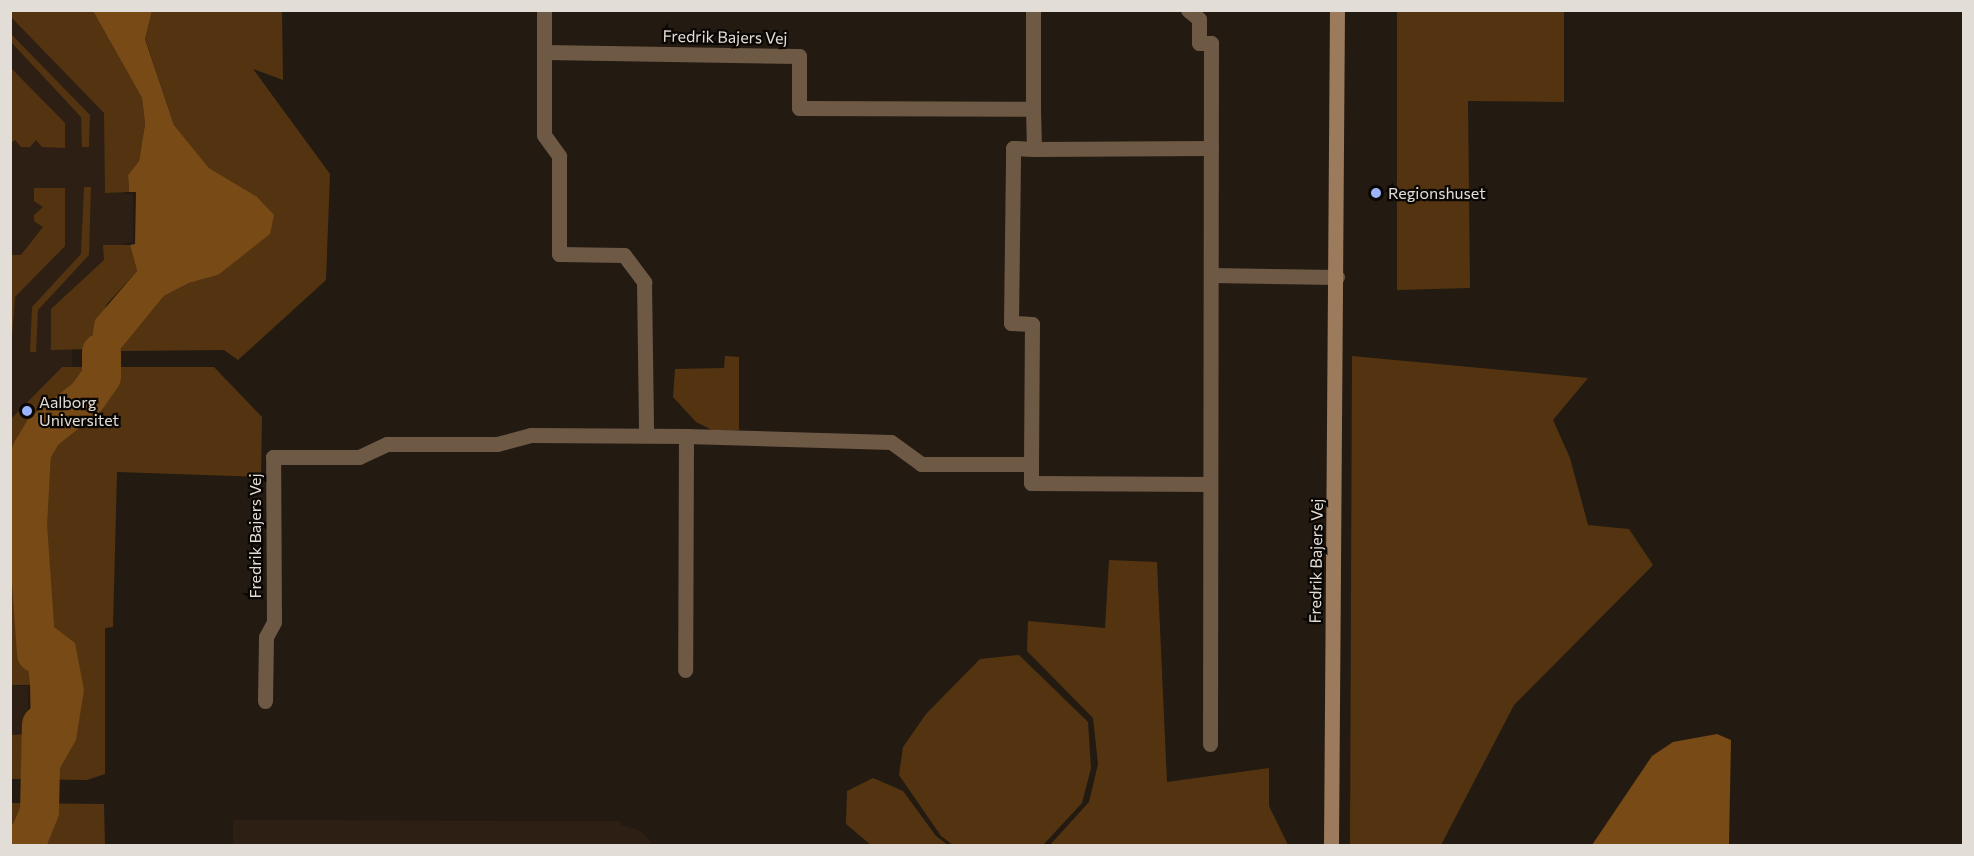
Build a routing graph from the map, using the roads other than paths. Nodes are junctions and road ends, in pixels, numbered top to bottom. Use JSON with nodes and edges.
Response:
{"nodes":[{"id":1,"x":544,"y":10,"type":"edge"},
{"id":2,"x":1033,"y":10,"type":"edge"},
{"id":3,"x":1188,"y":10,"type":"edge"},
{"id":4,"x":1337,"y":10,"type":"edge"},
{"id":5,"x":544,"y":51,"type":"junction"},
{"id":6,"x":1033,"y":109,"type":"junction"},
{"id":7,"x":1211,"y":148,"type":"junction"},
{"id":8,"x":1034,"y":149,"type":"junction"},
{"id":9,"x":1211,"y":275,"type":"junction"},
{"id":10,"x":1337,"y":277,"type":"junction"},
{"id":11,"x":646,"y":434,"type":"junction"},
{"id":12,"x":686,"y":436,"type":"junction"},
{"id":13,"x":1031,"y":464,"type":"junction"},
{"id":14,"x":1210,"y":484,"type":"junction"},
{"id":15,"x":685,"y":670,"type":"dead end"},
{"id":16,"x":265,"y":701,"type":"dead end"},
{"id":17,"x":1210,"y":744,"type":"dead end"},
{"id":18,"x":1331,"y":846,"type":"edge"}],
"edges":[{"from":1,"to":5,"type":"street"},
{"from":2,"to":6,"type":"street"},
{"from":3,"to":7,"type":"street"},
{"from":4,"to":10,"type":"street","name":"Fredrik Bajers Vej"},
{"from":5,"to":6,"type":"street","name":"Fredrik Bajers Vej"},
{"from":5,"to":11,"type":"street"},
{"from":6,"to":8,"type":"street"},
{"from":7,"to":8,"type":"street"},
{"from":7,"to":9,"type":"street"},
{"from":8,"to":13,"type":"street"},
{"from":9,"to":10,"type":"street"},
{"from":9,"to":14,"type":"street"},
{"from":10,"to":18,"type":"street","name":"Fredrik Bajers Vej"},
{"from":11,"to":12,"type":"street","name":"Fredrik Bajers Vej"},
{"from":11,"to":16,"type":"street","name":"Fredrik Bajers Vej"},
{"from":12,"to":13,"type":"street","name":"Fredrik Bajers Vej"},
{"from":12,"to":15,"type":"street"},
{"from":13,"to":14,"type":"street"},
{"from":14,"to":17,"type":"street"}]}
